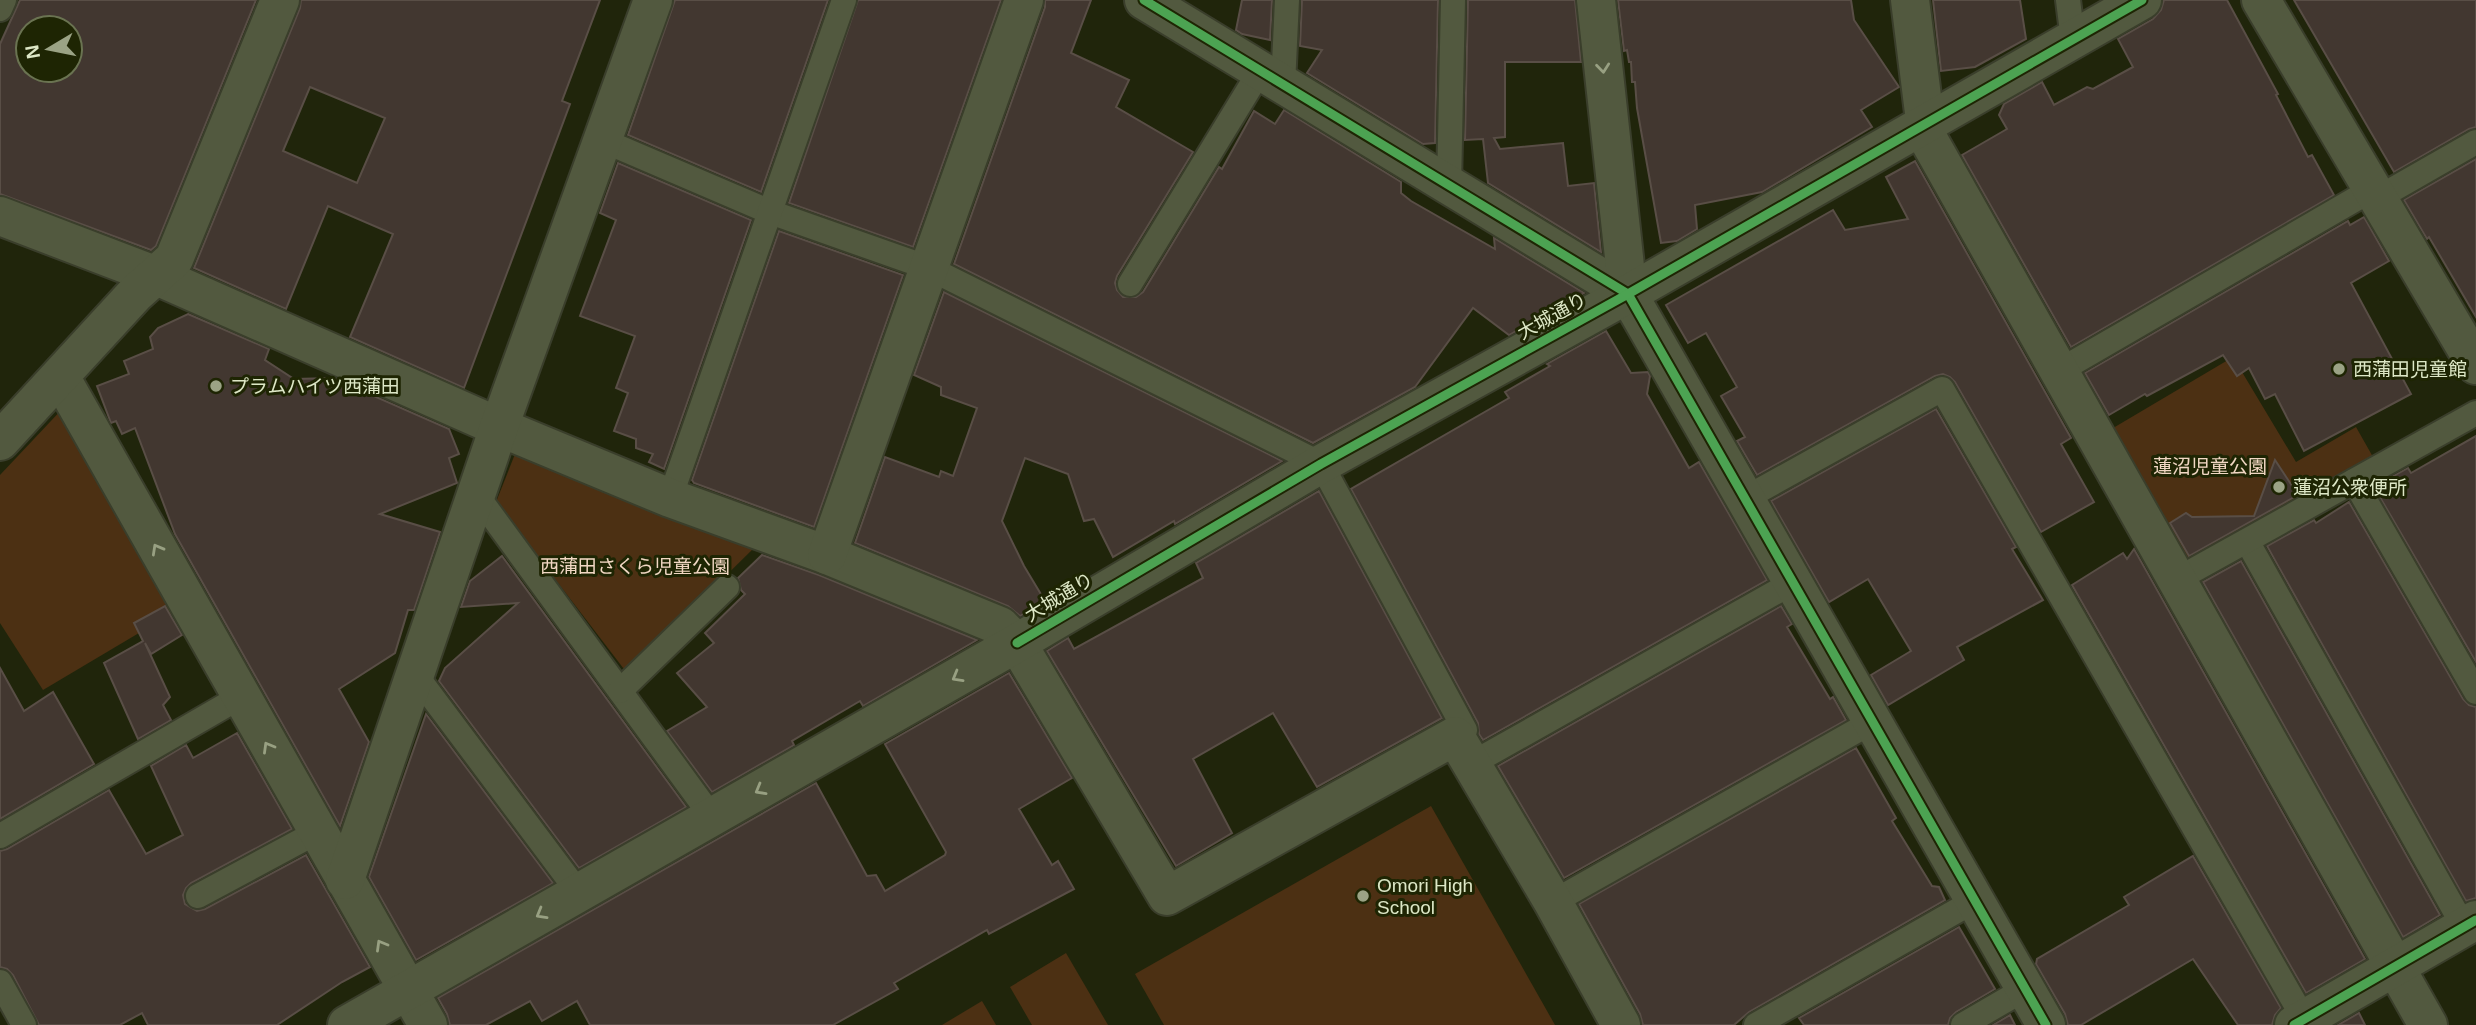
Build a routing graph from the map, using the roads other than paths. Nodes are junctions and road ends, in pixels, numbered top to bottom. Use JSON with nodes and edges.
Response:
{"nodes":[{"id":1,"x":4,"y":0,"type":"edge"},
{"id":2,"x":280,"y":0,"type":"edge"},
{"id":3,"x":653,"y":0,"type":"edge"},
{"id":4,"x":844,"y":0,"type":"edge"},
{"id":5,"x":1024,"y":0,"type":"edge"},
{"id":6,"x":1144,"y":0,"type":"edge"},
{"id":7,"x":1287,"y":0,"type":"edge"},
{"id":8,"x":1452,"y":0,"type":"edge"},
{"id":9,"x":1596,"y":0,"type":"edge"},
{"id":10,"x":1910,"y":0,"type":"edge"},
{"id":11,"x":2068,"y":0,"type":"edge"},
{"id":12,"x":2142,"y":0,"type":"edge"},
{"id":13,"x":2261,"y":0,"type":"edge"},
{"id":14,"x":0,"y":9,"type":"edge"},
{"id":15,"x":2073,"y":40,"type":"junction"},
{"id":16,"x":1272,"y":78,"type":"junction"},
{"id":17,"x":1925,"y":126,"type":"junction"},
{"id":18,"x":602,"y":140,"type":"junction"},
{"id":19,"x":2476,"y":142,"type":"edge"},
{"id":20,"x":1449,"y":185,"type":"junction"},
{"id":21,"x":2375,"y":193,"type":"junction"},
{"id":22,"x":770,"y":212,"type":"junction"},
{"id":23,"x":0,"y":216,"type":"edge"},
{"id":24,"x":929,"y":268,"type":"junction"},
{"id":25,"x":157,"y":276,"type":"junction"},
{"id":26,"x":1130,"y":284,"type":"dead end"},
{"id":27,"x":1628,"y":295,"type":"junction"},
{"id":28,"x":2474,"y":357,"type":"edge"},
{"id":29,"x":2059,"y":371,"type":"junction"},
{"id":30,"x":61,"y":378,"type":"junction"},
{"id":31,"x":2476,"y":413,"type":"edge"},
{"id":32,"x":499,"y":427,"type":"junction"},
{"id":33,"x":0,"y":441,"type":"edge"},
{"id":34,"x":1321,"y":464,"type":"junction"},
{"id":35,"x":2354,"y":481,"type":"junction"},
{"id":36,"x":476,"y":494,"type":"junction"},
{"id":37,"x":670,"y":498,"type":"junction"},
{"id":38,"x":1744,"y":499,"type":"junction"},
{"id":39,"x":2247,"y":541,"type":"junction"},
{"id":40,"x":827,"y":555,"type":"junction"},
{"id":41,"x":2176,"y":580,"type":"junction"},
{"id":42,"x":1792,"y":583,"type":"junction"},
{"id":43,"x":727,"y":587,"type":"dead end"},
{"id":44,"x":1017,"y":643,"type":"junction"},
{"id":45,"x":415,"y":674,"type":"junction"},
{"id":46,"x":620,"y":691,"type":"junction"},
{"id":47,"x":2476,"y":692,"type":"edge"},
{"id":48,"x":240,"y":697,"type":"junction"},
{"id":49,"x":1872,"y":722,"type":"junction"},
{"id":50,"x":1463,"y":750,"type":"junction"},
{"id":51,"x":712,"y":817,"type":"junction"},
{"id":52,"x":317,"y":832,"type":"junction"},
{"id":53,"x":0,"y":836,"type":"edge"},
{"id":54,"x":345,"y":880,"type":"junction"},
{"id":55,"x":579,"y":893,"type":"junction"},
{"id":56,"x":198,"y":896,"type":"dead end"},
{"id":57,"x":1975,"y":901,"type":"junction"},
{"id":58,"x":1553,"y":902,"type":"junction"},
{"id":59,"x":2470,"y":923,"type":"edge"},
{"id":60,"x":2395,"y":966,"type":"junction"},
{"id":61,"x":0,"y":982,"type":"edge"},
{"id":62,"x":2025,"y":989,"type":"junction"},
{"id":63,"x":407,"y":990,"type":"junction"},
{"id":64,"x":2299,"y":1022,"type":"edge"},
{"id":65,"x":24,"y":1025,"type":"edge"},
{"id":66,"x":346,"y":1025,"type":"edge"},
{"id":67,"x":428,"y":1025,"type":"edge"},
{"id":68,"x":1621,"y":1025,"type":"edge"},
{"id":69,"x":1756,"y":1025,"type":"edge"},
{"id":70,"x":1963,"y":1025,"type":"edge"},
{"id":71,"x":2046,"y":1025,"type":"edge"},
{"id":72,"x":2428,"y":1025,"type":"edge"}],
"edges":[{"from":1,"to":14,"type":"lane"},
{"from":2,"to":25,"type":"street"},
{"from":3,"to":18,"type":"street"},
{"from":4,"to":22,"type":"lane"},
{"from":5,"to":24,"type":"street"},
{"from":6,"to":16,"type":"street"},
{"from":7,"to":16,"type":"lane"},
{"from":8,"to":20,"type":"lane"},
{"from":9,"to":27,"type":"street","one_way":true},
{"from":10,"to":17,"type":"street"},
{"from":11,"to":15,"type":"lane"},
{"from":12,"to":15,"type":"street","name":"大城通り"},
{"from":13,"to":21,"type":"street"},
{"from":15,"to":17,"type":"street","name":"大城通り"},
{"from":16,"to":20,"type":"street"},
{"from":16,"to":26,"type":"lane"},
{"from":17,"to":27,"type":"street","name":"大城通り"},
{"from":17,"to":29,"type":"street"},
{"from":18,"to":22,"type":"lane"},
{"from":18,"to":32,"type":"street"},
{"from":19,"to":21,"type":"lane"},
{"from":20,"to":27,"type":"street"},
{"from":21,"to":28,"type":"street"},
{"from":21,"to":29,"type":"lane"},
{"from":22,"to":24,"type":"lane"},
{"from":22,"to":37,"type":"lane"},
{"from":23,"to":25,"type":"street"},
{"from":24,"to":34,"type":"lane"},
{"from":24,"to":40,"type":"street"},
{"from":25,"to":30,"type":"street"},
{"from":25,"to":32,"type":"street"},
{"from":27,"to":34,"type":"street","name":"大城通り"},
{"from":27,"to":38,"type":"street"},
{"from":29,"to":41,"type":"street"},
{"from":30,"to":33,"type":"street"},
{"from":48,"to":30,"type":"street","one_way":true},
{"from":31,"to":35,"type":"lane"},
{"from":32,"to":36,"type":"street"},
{"from":32,"to":37,"type":"street"},
{"from":34,"to":44,"type":"street","name":"大城通り"},
{"from":34,"to":50,"type":"lane"},
{"from":35,"to":39,"type":"lane"},
{"from":35,"to":47,"type":"lane"},
{"from":36,"to":45,"type":"street"},
{"from":36,"to":46,"type":"lane"},
{"from":37,"to":40,"type":"street"},
{"from":38,"to":42,"type":"street"},
{"from":38,"to":64,"type":"lane"},
{"from":39,"to":41,"type":"lane"},
{"from":39,"to":59,"type":"lane"},
{"from":40,"to":44,"type":"street"},
{"from":41,"to":60,"type":"street"},
{"from":42,"to":49,"type":"street"},
{"from":42,"to":50,"type":"lane"},
{"from":43,"to":46,"type":"lane"},
{"from":44,"to":50,"type":"street"},
{"from":44,"to":51,"type":"street","name":"大城通り","one_way":true},
{"from":45,"to":54,"type":"street"},
{"from":45,"to":55,"type":"lane"},
{"from":46,"to":51,"type":"lane"},
{"from":52,"to":48,"type":"street","one_way":true},
{"from":48,"to":53,"type":"lane"},
{"from":49,"to":57,"type":"street"},
{"from":49,"to":58,"type":"lane"},
{"from":50,"to":58,"type":"street"},
{"from":51,"to":55,"type":"street","name":"大城通り"},
{"from":52,"to":54,"type":"street"},
{"from":52,"to":56,"type":"lane"},
{"from":63,"to":54,"type":"street","one_way":true},
{"from":55,"to":63,"type":"street","name":"大城通り","one_way":true},
{"from":57,"to":62,"type":"street"},
{"from":57,"to":69,"type":"lane"},
{"from":58,"to":68,"type":"street"},
{"from":59,"to":60,"type":"street"},
{"from":60,"to":64,"type":"street"},
{"from":60,"to":72,"type":"street"},
{"from":61,"to":65,"type":"lane"},
{"from":62,"to":70,"type":"lane"},
{"from":62,"to":71,"type":"street"},
{"from":63,"to":66,"type":"street","name":"大城通り"},
{"from":63,"to":67,"type":"street"}]}
